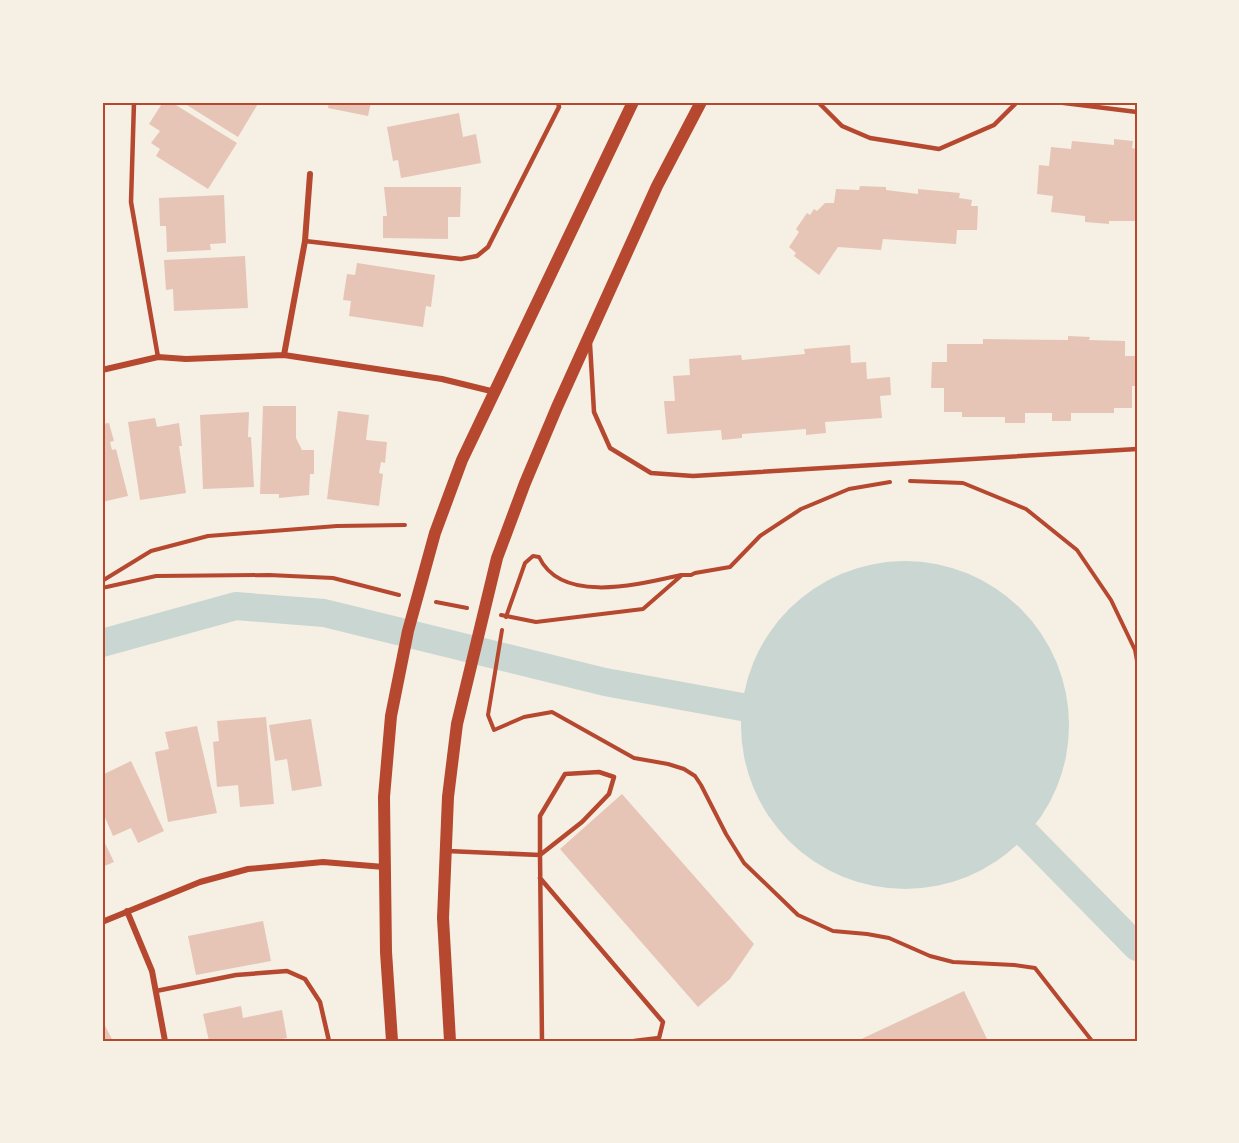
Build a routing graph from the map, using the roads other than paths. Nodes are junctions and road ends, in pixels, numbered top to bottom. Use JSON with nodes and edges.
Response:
{"nodes":[{"id":1,"x":135,"y":102,"type":"edge"},
{"id":2,"x":558,"y":102,"type":"edge"},
{"id":3,"x":633,"y":102,"type":"edge"},
{"id":4,"x":701,"y":102,"type":"edge"},
{"id":5,"x":818,"y":102,"type":"edge"},
{"id":6,"x":1017,"y":102,"type":"edge"},
{"id":7,"x":1056,"y":102,"type":"edge"},
{"id":8,"x":1137,"y":112,"type":"edge"},
{"id":9,"x":310,"y":174,"type":"dead end"},
{"id":10,"x":305,"y":241,"type":"junction"},
{"id":11,"x":589,"y":336,"type":"junction"},
{"id":12,"x":284,"y":355,"type":"junction"},
{"id":13,"x":158,"y":357,"type":"junction"},
{"id":14,"x":102,"y":370,"type":"edge"},
{"id":15,"x":495,"y":392,"type":"junction"},
{"id":16,"x":1137,"y":449,"type":"edge"},
{"id":17,"x":447,"y":851,"type":"junction"},
{"id":18,"x":540,"y":855,"type":"junction"},
{"id":19,"x":384,"y":867,"type":"junction"},
{"id":20,"x":540,"y":878,"type":"junction"},
{"id":21,"x":127,"y":911,"type":"junction"},
{"id":22,"x":102,"y":922,"type":"edge"},
{"id":23,"x":156,"y":991,"type":"junction"},
{"id":24,"x":165,"y":1041,"type":"edge"},
{"id":25,"x":329,"y":1041,"type":"edge"},
{"id":26,"x":392,"y":1041,"type":"edge"},
{"id":27,"x":450,"y":1041,"type":"edge"},
{"id":28,"x":542,"y":1041,"type":"edge"},
{"id":29,"x":634,"y":1041,"type":"edge"}],
"edges":[{"from":1,"to":13,"type":"lane"},
{"from":2,"to":10,"type":"lane"},
{"from":3,"to":15,"type":"main road"},
{"from":4,"to":11,"type":"main road"},
{"from":5,"to":6,"type":"lane"},
{"from":7,"to":8,"type":"lane"},
{"from":9,"to":10,"type":"street"},
{"from":10,"to":12,"type":"street"},
{"from":11,"to":16,"type":"lane"},
{"from":11,"to":17,"type":"main road"},
{"from":12,"to":13,"type":"street"},
{"from":12,"to":15,"type":"street"},
{"from":13,"to":14,"type":"street"},
{"from":15,"to":19,"type":"main road"},
{"from":17,"to":18,"type":"lane"},
{"from":17,"to":27,"type":"main road"},
{"from":18,"to":18,"type":"lane"},
{"from":18,"to":20,"type":"lane"},
{"from":19,"to":21,"type":"street"},
{"from":19,"to":26,"type":"main road"},
{"from":20,"to":28,"type":"lane"},
{"from":20,"to":29,"type":"lane"},
{"from":21,"to":22,"type":"street"},
{"from":21,"to":23,"type":"street"},
{"from":23,"to":24,"type":"street"},
{"from":23,"to":25,"type":"lane"}]}
